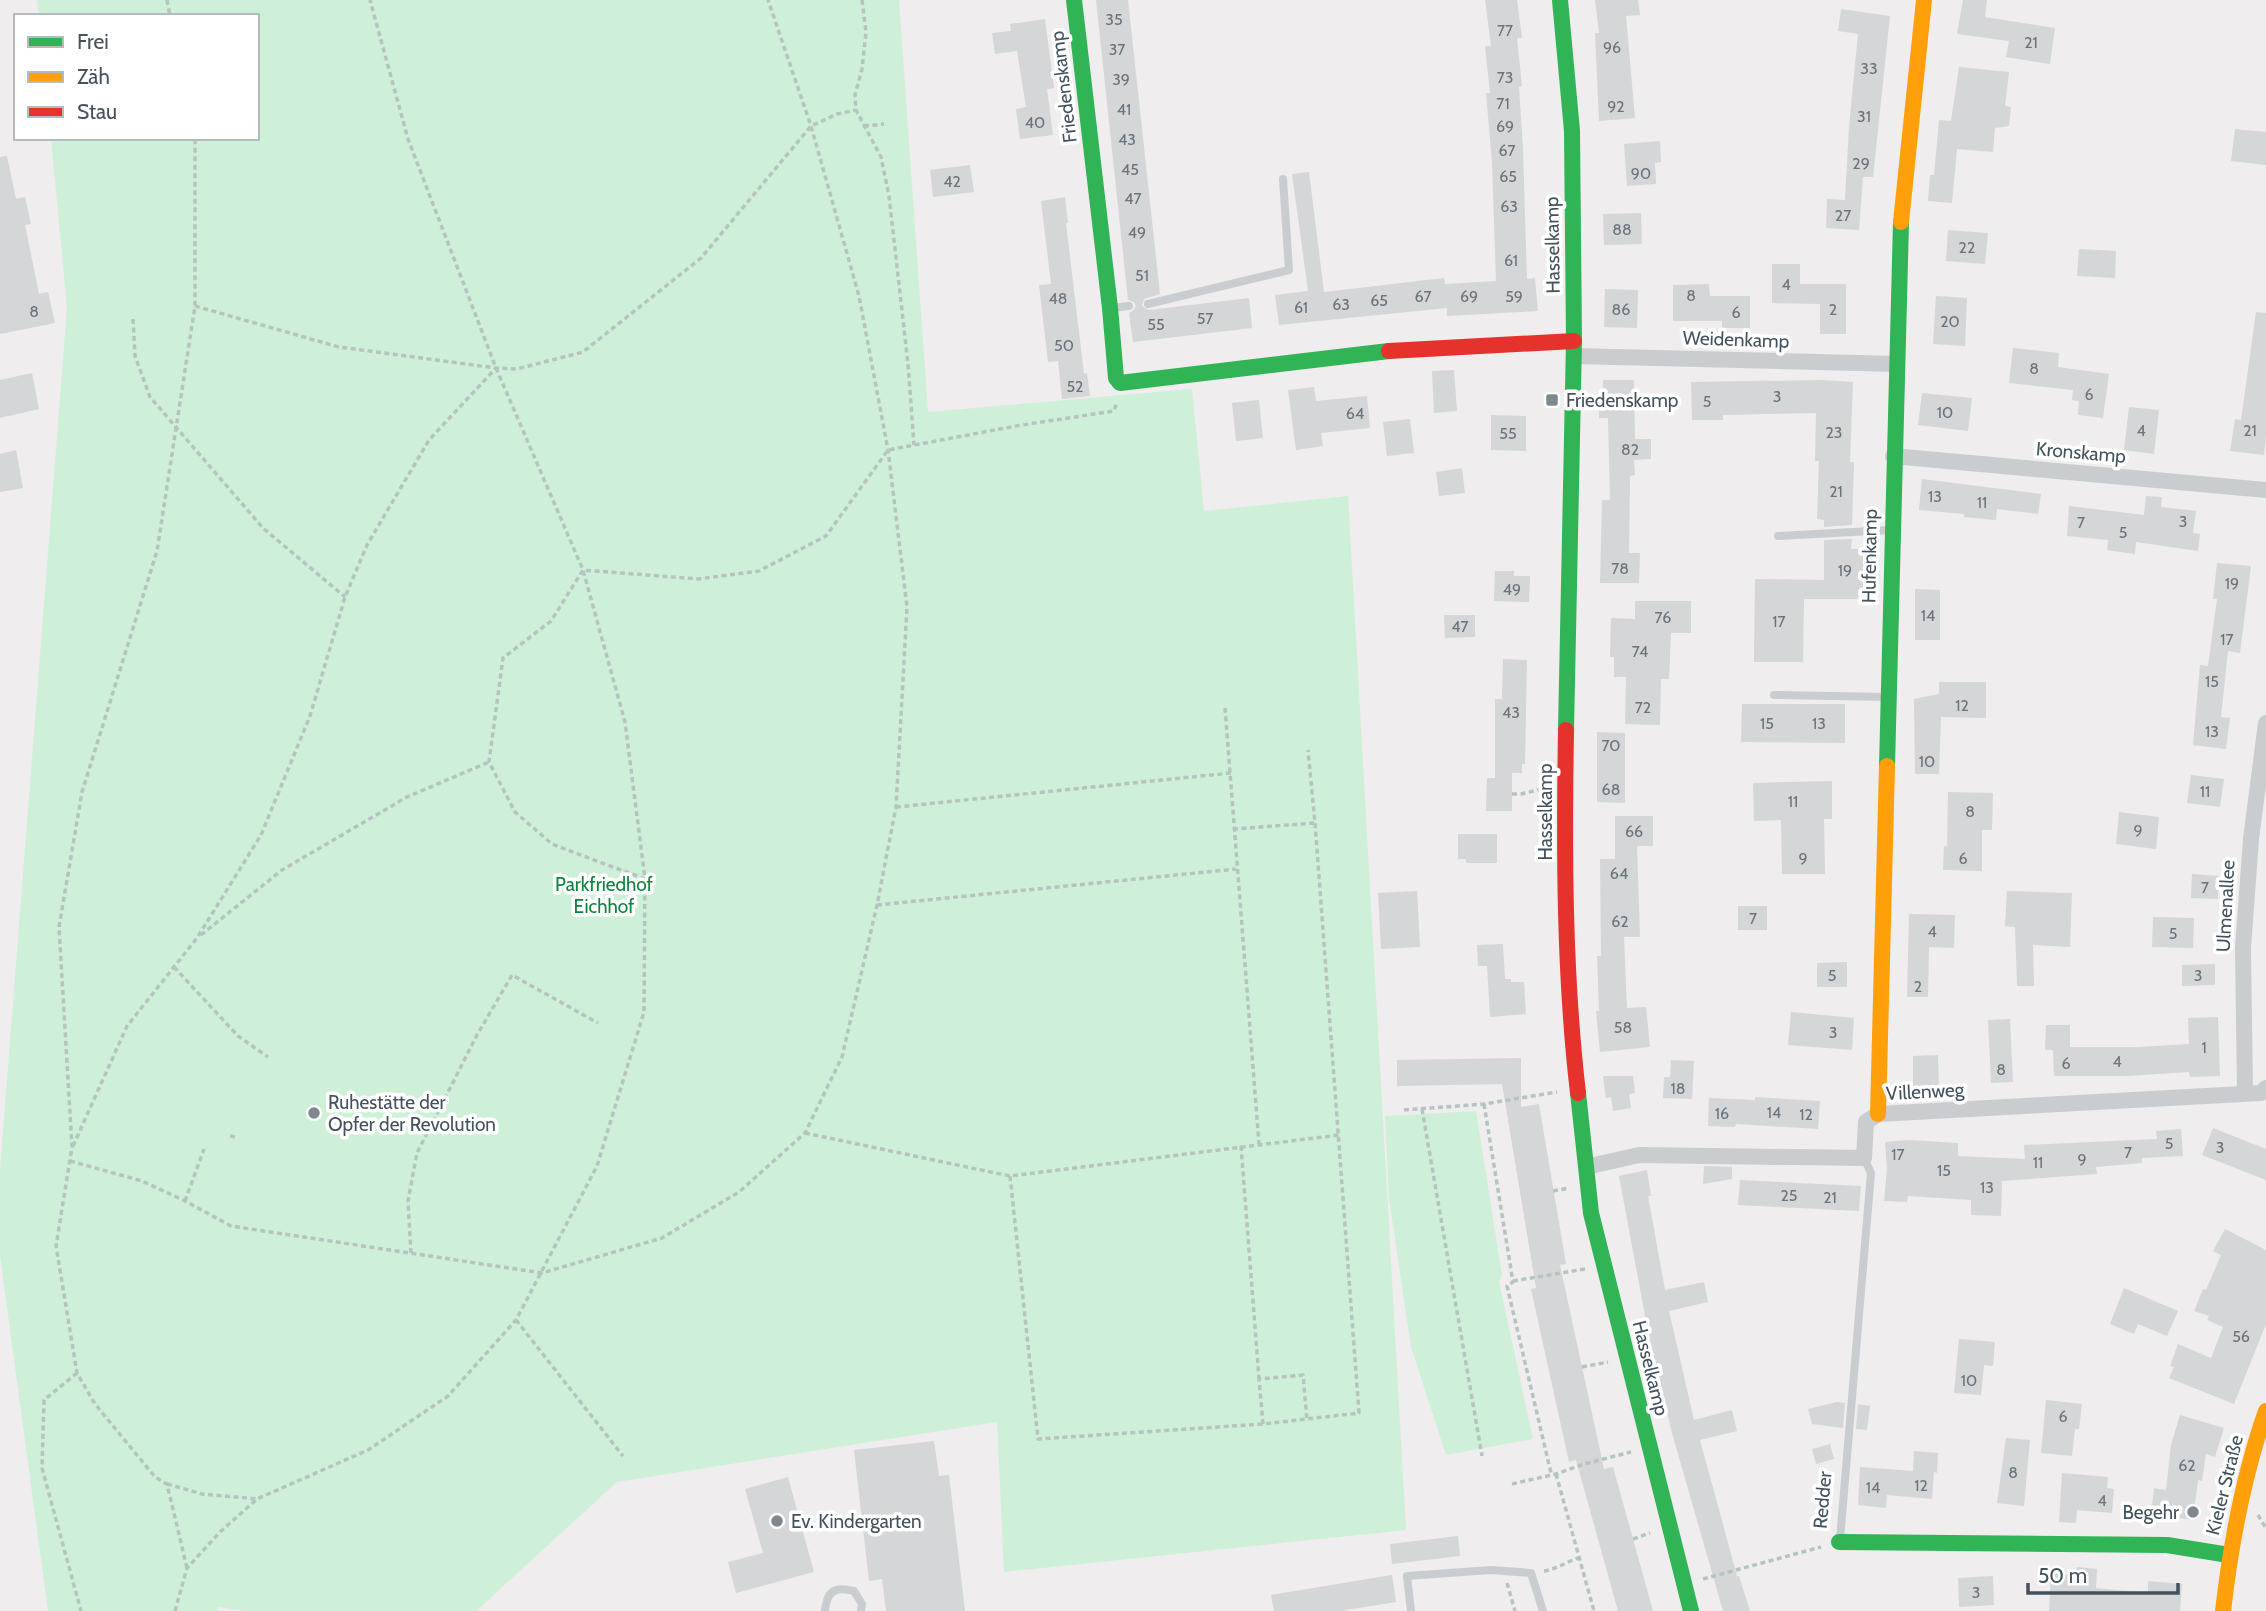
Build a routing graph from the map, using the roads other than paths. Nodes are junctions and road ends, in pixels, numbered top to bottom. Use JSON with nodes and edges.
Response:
{"nodes":[{"id":1,"x":1074,"y":0,"type":"edge"},
{"id":2,"x":1560,"y":0,"type":"edge"},
{"id":3,"x":1924,"y":0,"type":"edge"},
{"id":4,"x":1283,"y":179,"type":"dead end"},
{"id":5,"x":1148,"y":304,"type":"dead end"},
{"id":6,"x":1129,"y":306,"type":"dead end"},
{"id":7,"x":1111,"y":308,"type":"junction"},
{"id":8,"x":1574,"y":348,"type":"junction"},
{"id":9,"x":1897,"y":364,"type":"junction"},
{"id":10,"x":1893,"y":456,"type":"junction"},
{"id":11,"x":2266,"y":490,"type":"edge"},
{"id":12,"x":1891,"y":530,"type":"junction"},
{"id":13,"x":1778,"y":536,"type":"dead end"},
{"id":14,"x":1773,"y":695,"type":"dead end"},
{"id":15,"x":1887,"y":697,"type":"junction"},
{"id":16,"x":2266,"y":723,"type":"edge"},
{"id":17,"x":2260,"y":1095,"type":"edge"},
{"id":18,"x":1878,"y":1114,"type":"junction"},
{"id":19,"x":1864,"y":1158,"type":"junction"},
{"id":20,"x":1586,"y":1167,"type":"junction"},
{"id":21,"x":2266,"y":1411,"type":"edge"},
{"id":22,"x":1839,"y":1542,"type":"joint"},
{"id":23,"x":2229,"y":1555,"type":"junction"},
{"id":24,"x":825,"y":1611,"type":"edge"},
{"id":25,"x":861,"y":1611,"type":"edge"},
{"id":26,"x":1410,"y":1611,"type":"edge"},
{"id":27,"x":1543,"y":1611,"type":"edge"},
{"id":28,"x":1690,"y":1611,"type":"edge"},
{"id":29,"x":2223,"y":1611,"type":"edge"}],
"edges":[{"from":1,"to":7,"type":"street","name":"Friedenskamp"},
{"from":2,"to":8,"type":"street","name":"Hasselkamp"},
{"from":3,"to":9,"type":"street","name":"Hufenkamp"},
{"from":4,"to":5,"type":"lane"},
{"from":6,"to":7,"type":"lane"},
{"from":7,"to":8,"type":"street","name":"Friedenskamp"},
{"from":8,"to":9,"type":"street","name":"Weidenkamp"},
{"from":8,"to":20,"type":"street","name":"Hasselkamp"},
{"from":9,"to":10,"type":"street","name":"Hufenkamp"},
{"from":10,"to":11,"type":"street","name":"Kronskamp"},
{"from":10,"to":12,"type":"street","name":"Hufenkamp"},
{"from":12,"to":13,"type":"lane"},
{"from":12,"to":15,"type":"street","name":"Hufenkamp"},
{"from":14,"to":15,"type":"lane"},
{"from":15,"to":18,"type":"street","name":"Hufenkamp"},
{"from":16,"to":17,"type":"street","name":"Ulmenallee"},
{"from":17,"to":18,"type":"street","name":"Villenweg"},
{"from":18,"to":19,"type":"street","name":"Villenweg"},
{"from":19,"to":20,"type":"street"},
{"from":19,"to":22,"type":"lane","name":"Redder"},
{"from":20,"to":28,"type":"street","name":"Hasselkamp"},
{"from":21,"to":23,"type":"street","name":"Kieler Straße"},
{"from":22,"to":23,"type":"street","name":"Redder"},
{"from":23,"to":29,"type":"street","name":"Kieler Straße"},
{"from":24,"to":25,"type":"lane"},
{"from":26,"to":27,"type":"lane"}]}
